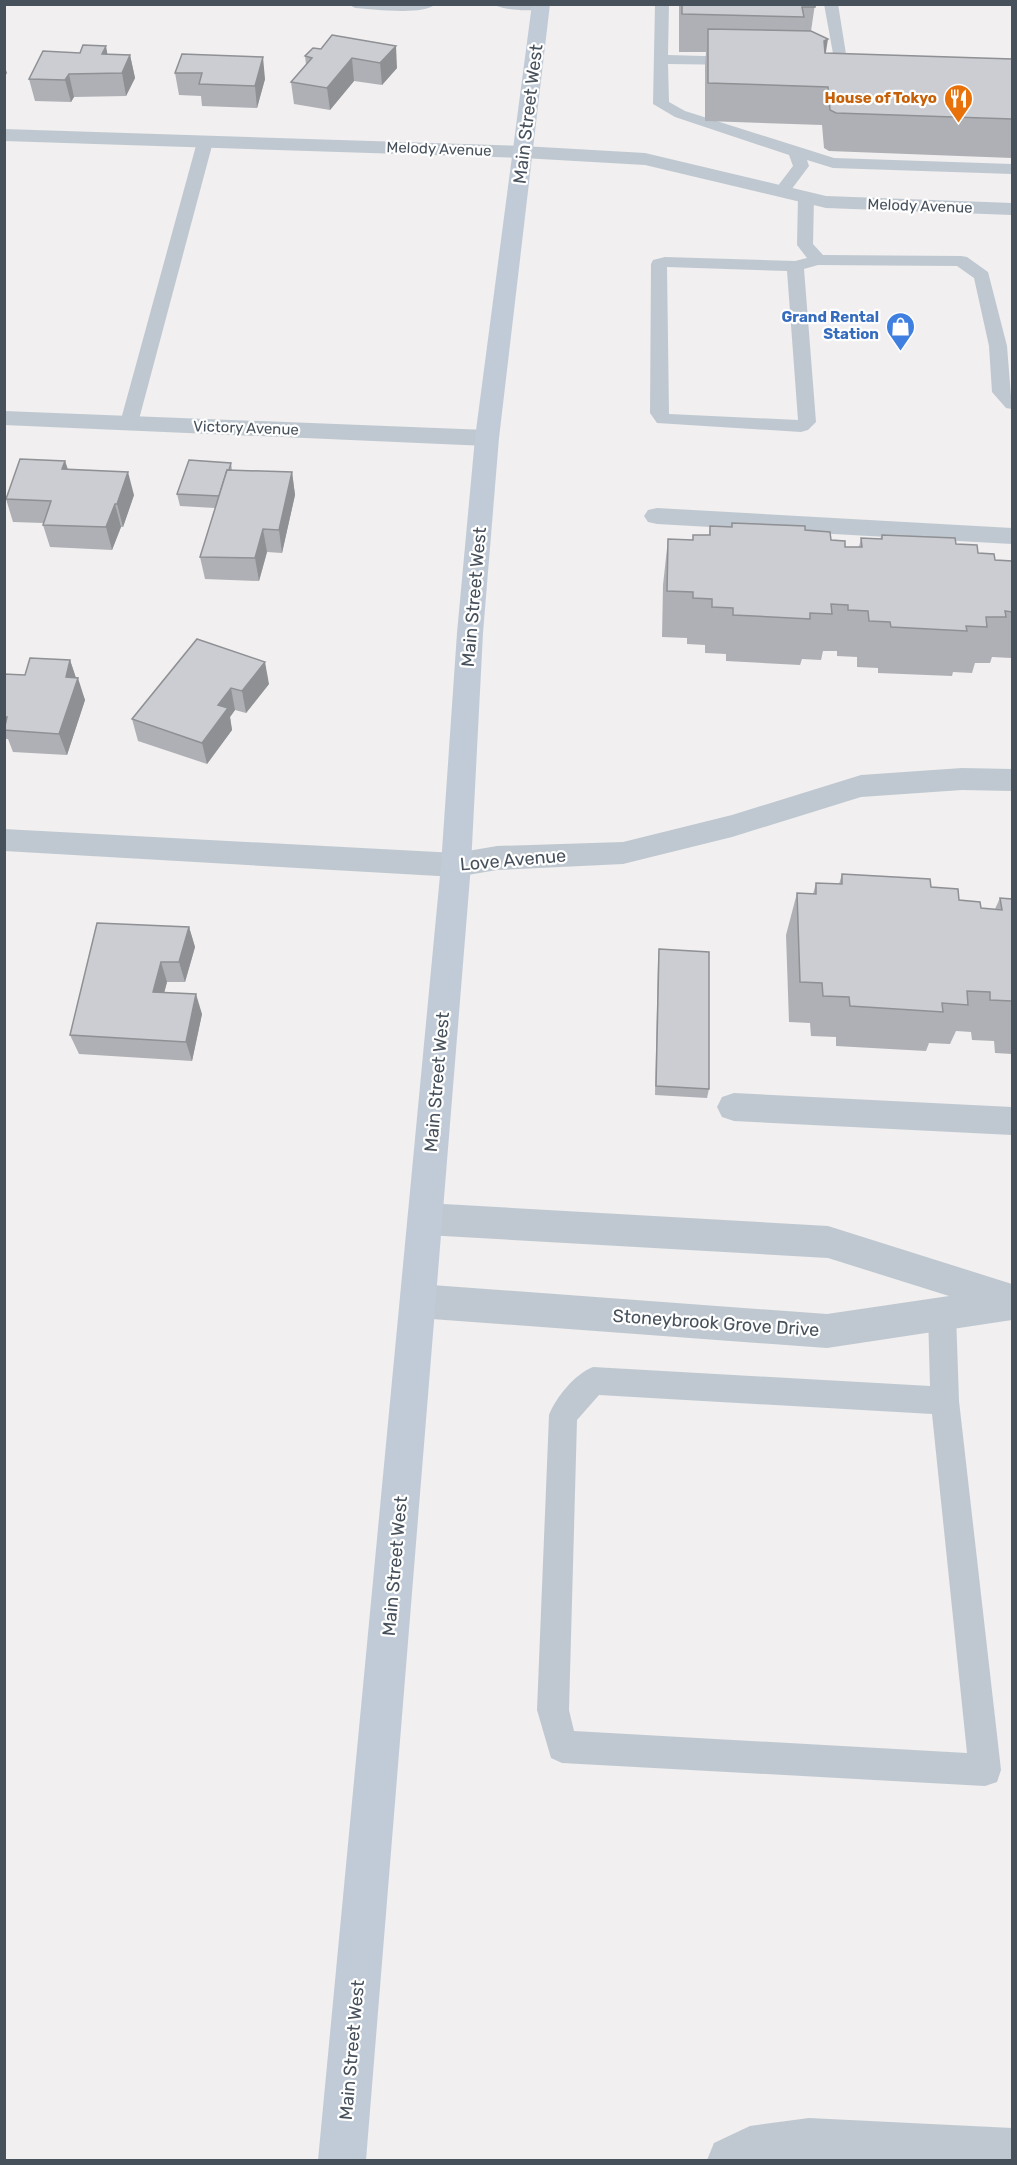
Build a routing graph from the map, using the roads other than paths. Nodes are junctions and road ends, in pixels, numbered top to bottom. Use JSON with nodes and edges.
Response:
{"nodes":[{"id":1,"x":355,"y":4,"type":"edge"},
{"id":2,"x":429,"y":4,"type":"edge"},
{"id":3,"x":501,"y":4,"type":"edge"},
{"id":4,"x":662,"y":4,"type":"edge"},
{"id":5,"x":831,"y":4,"type":"edge"},
{"id":6,"x":541,"y":5,"type":"edge"},
{"id":7,"x":660,"y":58,"type":"junction"},
{"id":8,"x":755,"y":61,"type":"edge"},
{"id":9,"x":826,"y":63,"type":"edge"},
{"id":10,"x":849,"y":63,"type":"junction"},
{"id":11,"x":881,"y":69,"type":"edge"},
{"id":12,"x":4,"y":135,"type":"edge"},
{"id":13,"x":205,"y":142,"type":"junction"},
{"id":14,"x":523,"y":152,"type":"junction"},
{"id":15,"x":796,"y":152,"type":"junction"},
{"id":16,"x":1012,"y":169,"type":"edge"},
{"id":17,"x":782,"y":191,"type":"junction"},
{"id":18,"x":806,"y":197,"type":"junction"},
{"id":19,"x":1012,"y":209,"type":"edge"},
{"id":20,"x":818,"y":260,"type":"junction"},
{"id":21,"x":795,"y":266,"type":"junction"},
{"id":22,"x":1012,"y":405,"type":"edge"},
{"id":23,"x":4,"y":418,"type":"edge"},
{"id":24,"x":129,"y":423,"type":"junction"},
{"id":25,"x":487,"y":438,"type":"junction"},
{"id":26,"x":657,"y":516,"type":"dead end"},
{"id":27,"x":1012,"y":536,"type":"edge"},
{"id":28,"x":1012,"y":780,"type":"edge"},
{"id":29,"x":4,"y":840,"type":"edge"},
{"id":30,"x":456,"y":865,"type":"junction"},
{"id":31,"x":734,"y":1107,"type":"dead end"},
{"id":32,"x":1012,"y":1121,"type":"edge"},
{"id":33,"x":426,"y":1219,"type":"junction"},
{"id":34,"x":418,"y":1301,"type":"junction"},
{"id":35,"x":1012,"y":1302,"type":"edge"},
{"id":36,"x":942,"y":1314,"type":"junction"},
{"id":37,"x":945,"y":1401,"type":"junction"},
{"id":38,"x":1012,"y":2152,"type":"edge"},
{"id":39,"x":342,"y":2160,"type":"edge"},
{"id":40,"x":731,"y":2160,"type":"edge"}],
"edges":[{"from":1,"to":2,"type":"lane"},
{"from":3,"to":6,"type":"lane"},
{"from":4,"to":7,"type":"lane"},
{"from":5,"to":10,"type":"lane"},
{"from":6,"to":14,"type":"main road","name":"Main Street West"},
{"from":7,"to":8,"type":"lane"},
{"from":7,"to":15,"type":"lane"},
{"from":9,"to":10,"type":"lane"},
{"from":10,"to":11,"type":"lane"},
{"from":12,"to":13,"type":"street","name":"Melody Avenue"},
{"from":13,"to":14,"type":"street","name":"Melody Avenue"},
{"from":13,"to":24,"type":"lane"},
{"from":14,"to":17,"type":"street","name":"Melody Avenue"},
{"from":14,"to":25,"type":"main road","name":"Main Street West"},
{"from":15,"to":16,"type":"lane"},
{"from":15,"to":17,"type":"lane"},
{"from":17,"to":18,"type":"street","name":"Melody Avenue"},
{"from":18,"to":19,"type":"street","name":"Melody Avenue"},
{"from":18,"to":20,"type":"lane"},
{"from":20,"to":21,"type":"lane"},
{"from":20,"to":22,"type":"lane"},
{"from":21,"to":21,"type":"lane"},
{"from":23,"to":24,"type":"street","name":"Victory Avenue"},
{"from":24,"to":25,"type":"street","name":"Victory Avenue"},
{"from":25,"to":30,"type":"main road","name":"Main Street West"},
{"from":26,"to":27,"type":"street"},
{"from":28,"to":30,"type":"street","name":"Love Avenue"},
{"from":29,"to":30,"type":"street","name":"Love Avenue"},
{"from":30,"to":33,"type":"main road","name":"Main Street West"},
{"from":31,"to":32,"type":"street"},
{"from":33,"to":34,"type":"main road","name":"Main Street West"},
{"from":33,"to":35,"type":"street","name":"Stoneybrook Grove Drive"},
{"from":34,"to":36,"type":"street","name":"Stoneybrook Grove Drive"},
{"from":34,"to":39,"type":"main road","name":"Main Street West"},
{"from":35,"to":36,"type":"street","name":"Stoneybrook Grove Drive"},
{"from":36,"to":37,"type":"lane"},
{"from":37,"to":37,"type":"lane"},
{"from":38,"to":40,"type":"street"}]}
